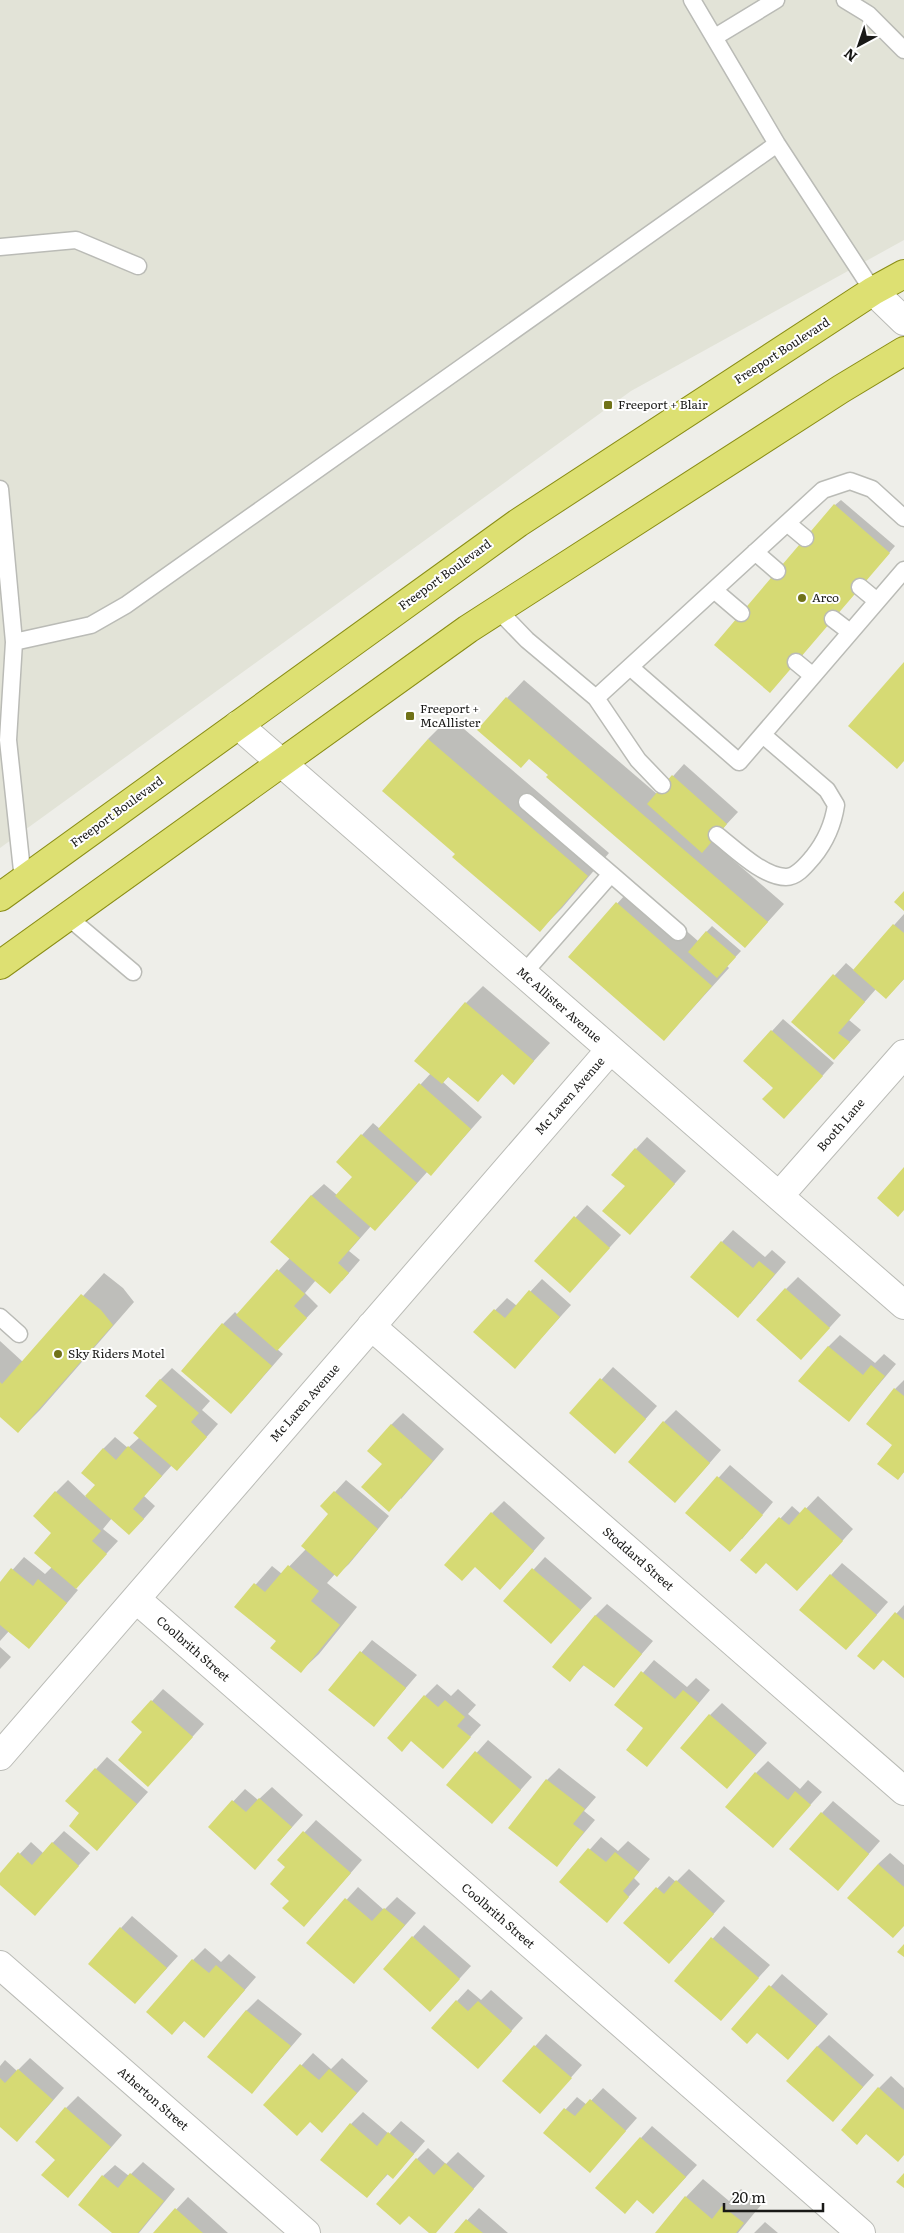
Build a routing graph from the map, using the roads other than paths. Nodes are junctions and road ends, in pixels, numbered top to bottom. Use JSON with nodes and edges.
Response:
{"nodes":[{"id":1,"x":692,"y":0,"type":"edge"},
{"id":2,"x":776,"y":0,"type":"edge"},
{"id":3,"x":845,"y":0,"type":"edge"},
{"id":4,"x":715,"y":37,"type":"junction"},
{"id":5,"x":904,"y":50,"type":"edge"},
{"id":6,"x":777,"y":144,"type":"junction"},
{"id":7,"x":0,"y":247,"type":"edge"},
{"id":8,"x":138,"y":266,"type":"dead end"},
{"id":9,"x":904,"y":274,"type":"edge"},
{"id":10,"x":873,"y":291,"type":"junction"},
{"id":11,"x":904,"y":321,"type":"edge"},
{"id":12,"x":904,"y":351,"type":"edge"},
{"id":13,"x":0,"y":489,"type":"edge"},
{"id":14,"x":904,"y":518,"type":"edge"},
{"id":15,"x":787,"y":523,"type":"junction"},
{"id":16,"x":805,"y":538,"type":"dead end"},
{"id":17,"x":755,"y":552,"type":"junction"},
{"id":18,"x":777,"y":570,"type":"dead end"},
{"id":19,"x":904,"y":570,"type":"edge"},
{"id":20,"x":860,"y":587,"type":"dead end"},
{"id":21,"x":714,"y":590,"type":"junction"},
{"id":22,"x":877,"y":601,"type":"junction"},
{"id":23,"x":498,"y":610,"type":"junction"},
{"id":24,"x":740,"y":613,"type":"dead end"},
{"id":25,"x":833,"y":619,"type":"dead end"},
{"id":26,"x":850,"y":632,"type":"junction"},
{"id":27,"x":14,"y":642,"type":"junction"},
{"id":28,"x":796,"y":662,"type":"dead end"},
{"id":29,"x":630,"y":668,"type":"junction"},
{"id":30,"x":813,"y":676,"type":"junction"},
{"id":31,"x":596,"y":698,"type":"junction"},
{"id":32,"x":238,"y":725,"type":"junction"},
{"id":33,"x":763,"y":735,"type":"junction"},
{"id":34,"x":4,"y":743,"type":"edge"},
{"id":35,"x":280,"y":762,"type":"junction"},
{"id":36,"x":662,"y":785,"type":"dead end"},
{"id":37,"x":527,"y":802,"type":"dead end"},
{"id":38,"x":718,"y":835,"type":"dead end"},
{"id":39,"x":611,"y":874,"type":"junction"},
{"id":40,"x":23,"y":880,"type":"junction"},
{"id":41,"x":0,"y":897,"type":"edge"},
{"id":42,"x":68,"y":917,"type":"junction"},
{"id":43,"x":678,"y":932,"type":"dead end"},
{"id":44,"x":0,"y":966,"type":"edge"},
{"id":45,"x":133,"y":972,"type":"dead end"},
{"id":46,"x":523,"y":974,"type":"junction"},
{"id":47,"x":610,"y":1050,"type":"junction"},
{"id":48,"x":904,"y":1054,"type":"edge"},
{"id":49,"x":779,"y":1196,"type":"junction"},
{"id":50,"x":904,"y":1305,"type":"edge"},
{"id":51,"x":0,"y":1317,"type":"edge"},
{"id":52,"x":371,"y":1326,"type":"junction"},
{"id":53,"x":19,"y":1334,"type":"dead end"},
{"id":54,"x":136,"y":1599,"type":"junction"},
{"id":55,"x":0,"y":1756,"type":"edge"},
{"id":56,"x":904,"y":1792,"type":"edge"},
{"id":57,"x":0,"y":1965,"type":"edge"},
{"id":58,"x":306,"y":2233,"type":"edge"},
{"id":59,"x":861,"y":2233,"type":"edge"}],
"edges":[{"from":1,"to":4,"type":"lane"},
{"from":2,"to":4,"type":"lane"},
{"from":3,"to":5,"type":"lane"},
{"from":4,"to":6,"type":"lane"},
{"from":6,"to":10,"type":"lane"},
{"from":6,"to":27,"type":"lane"},
{"from":7,"to":8,"type":"lane"},
{"from":9,"to":10,"type":"main road","name":"Freeport Boulevard"},
{"from":10,"to":11,"type":"street"},
{"from":10,"to":32,"type":"main road","name":"Freeport Boulevard"},
{"from":12,"to":23,"type":"main road"},
{"from":13,"to":27,"type":"lane"},
{"from":14,"to":15,"type":"lane"},
{"from":15,"to":16,"type":"lane"},
{"from":15,"to":17,"type":"lane"},
{"from":17,"to":18,"type":"lane"},
{"from":17,"to":21,"type":"lane"},
{"from":19,"to":22,"type":"lane"},
{"from":20,"to":22,"type":"lane"},
{"from":21,"to":24,"type":"lane"},
{"from":21,"to":29,"type":"lane"},
{"from":22,"to":26,"type":"lane"},
{"from":23,"to":31,"type":"lane"},
{"from":23,"to":35,"type":"main road"},
{"from":25,"to":26,"type":"lane"},
{"from":26,"to":30,"type":"lane"},
{"from":27,"to":34,"type":"lane"},
{"from":28,"to":30,"type":"lane"},
{"from":29,"to":31,"type":"lane"},
{"from":29,"to":33,"type":"lane"},
{"from":30,"to":33,"type":"lane"},
{"from":31,"to":36,"type":"lane"},
{"from":32,"to":35,"type":"street","name":"Mc Allister Avenue"},
{"from":32,"to":40,"type":"main road","name":"Freeport Boulevard"},
{"from":33,"to":38,"type":"lane"},
{"from":34,"to":40,"type":"lane"},
{"from":35,"to":42,"type":"main road"},
{"from":35,"to":46,"type":"street","name":"Mc Allister Avenue"},
{"from":37,"to":39,"type":"lane"},
{"from":39,"to":43,"type":"lane"},
{"from":39,"to":46,"type":"lane"},
{"from":40,"to":41,"type":"main road","name":"Freeport Boulevard"},
{"from":42,"to":44,"type":"main road"},
{"from":42,"to":45,"type":"lane"},
{"from":46,"to":47,"type":"street","name":"Mc Allister Avenue"},
{"from":47,"to":49,"type":"street","name":"Mc Allister Avenue"},
{"from":47,"to":52,"type":"street","name":"Mc Laren Avenue"},
{"from":48,"to":49,"type":"street","name":"Booth Lane"},
{"from":49,"to":50,"type":"street","name":"Mc Allister Avenue"},
{"from":51,"to":53,"type":"lane"},
{"from":52,"to":54,"type":"street","name":"Mc Laren Avenue"},
{"from":52,"to":56,"type":"street","name":"Stoddard Street"},
{"from":54,"to":55,"type":"street","name":"Mc Laren Avenue"},
{"from":54,"to":59,"type":"street","name":"Coolbrith Street"},
{"from":57,"to":58,"type":"street","name":"Atherton Street"}]}
